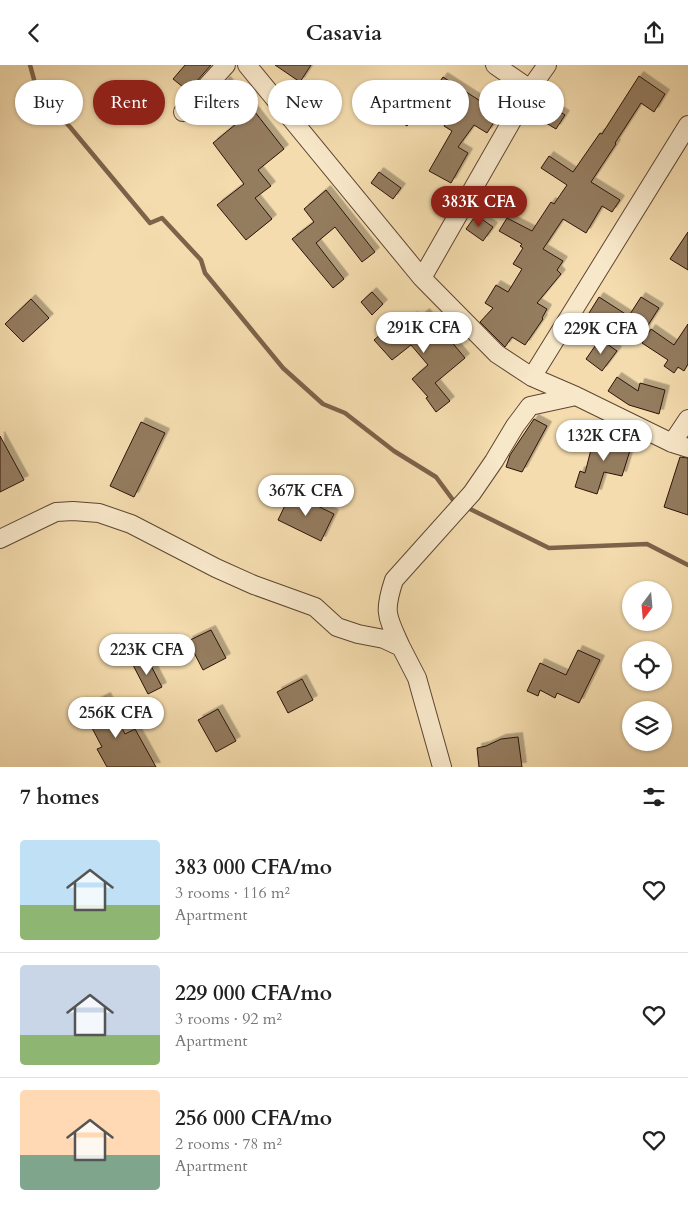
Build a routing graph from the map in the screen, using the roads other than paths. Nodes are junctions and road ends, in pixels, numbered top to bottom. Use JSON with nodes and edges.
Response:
{"nodes":[{"id":1,"x":226,"y":65,"type":"edge"},
{"id":2,"x":247,"y":65,"type":"edge"},
{"id":3,"x":495,"y":65,"type":"edge"},
{"id":4,"x":546,"y":65,"type":"edge"},
{"id":5,"x":212,"y":80,"type":"edge"},
{"id":6,"x":517,"y":80,"type":"edge"},
{"id":7,"x":536,"y":80,"type":"edge"},
{"id":8,"x":509,"y":125,"type":"edge"},
{"id":9,"x":688,"y":125,"type":"edge"},
{"id":10,"x":422,"y":278,"type":"junction"},
{"id":11,"x":532,"y":377,"type":"junction"},
{"id":12,"x":576,"y":396,"type":"junction"},
{"id":13,"x":688,"y":419,"type":"edge"},
{"id":14,"x":680,"y":445,"type":"edge"},
{"id":15,"x":0,"y":539,"type":"edge"},
{"id":16,"x":401,"y":647,"type":"junction"},
{"id":17,"x":442,"y":767,"type":"edge"}],
"edges":[{"from":1,"to":5,"type":"street"},
{"from":2,"to":10,"type":"street"},
{"from":3,"to":6,"type":"street"},
{"from":4,"to":7,"type":"street"},
{"from":8,"to":10,"type":"street"},
{"from":9,"to":11,"type":"street"},
{"from":10,"to":11,"type":"street"},
{"from":11,"to":12,"type":"street"},
{"from":12,"to":14,"type":"street"},
{"from":12,"to":16,"type":"street"},
{"from":13,"to":14,"type":"street"},
{"from":15,"to":16,"type":"street"},
{"from":16,"to":17,"type":"street"}]}
